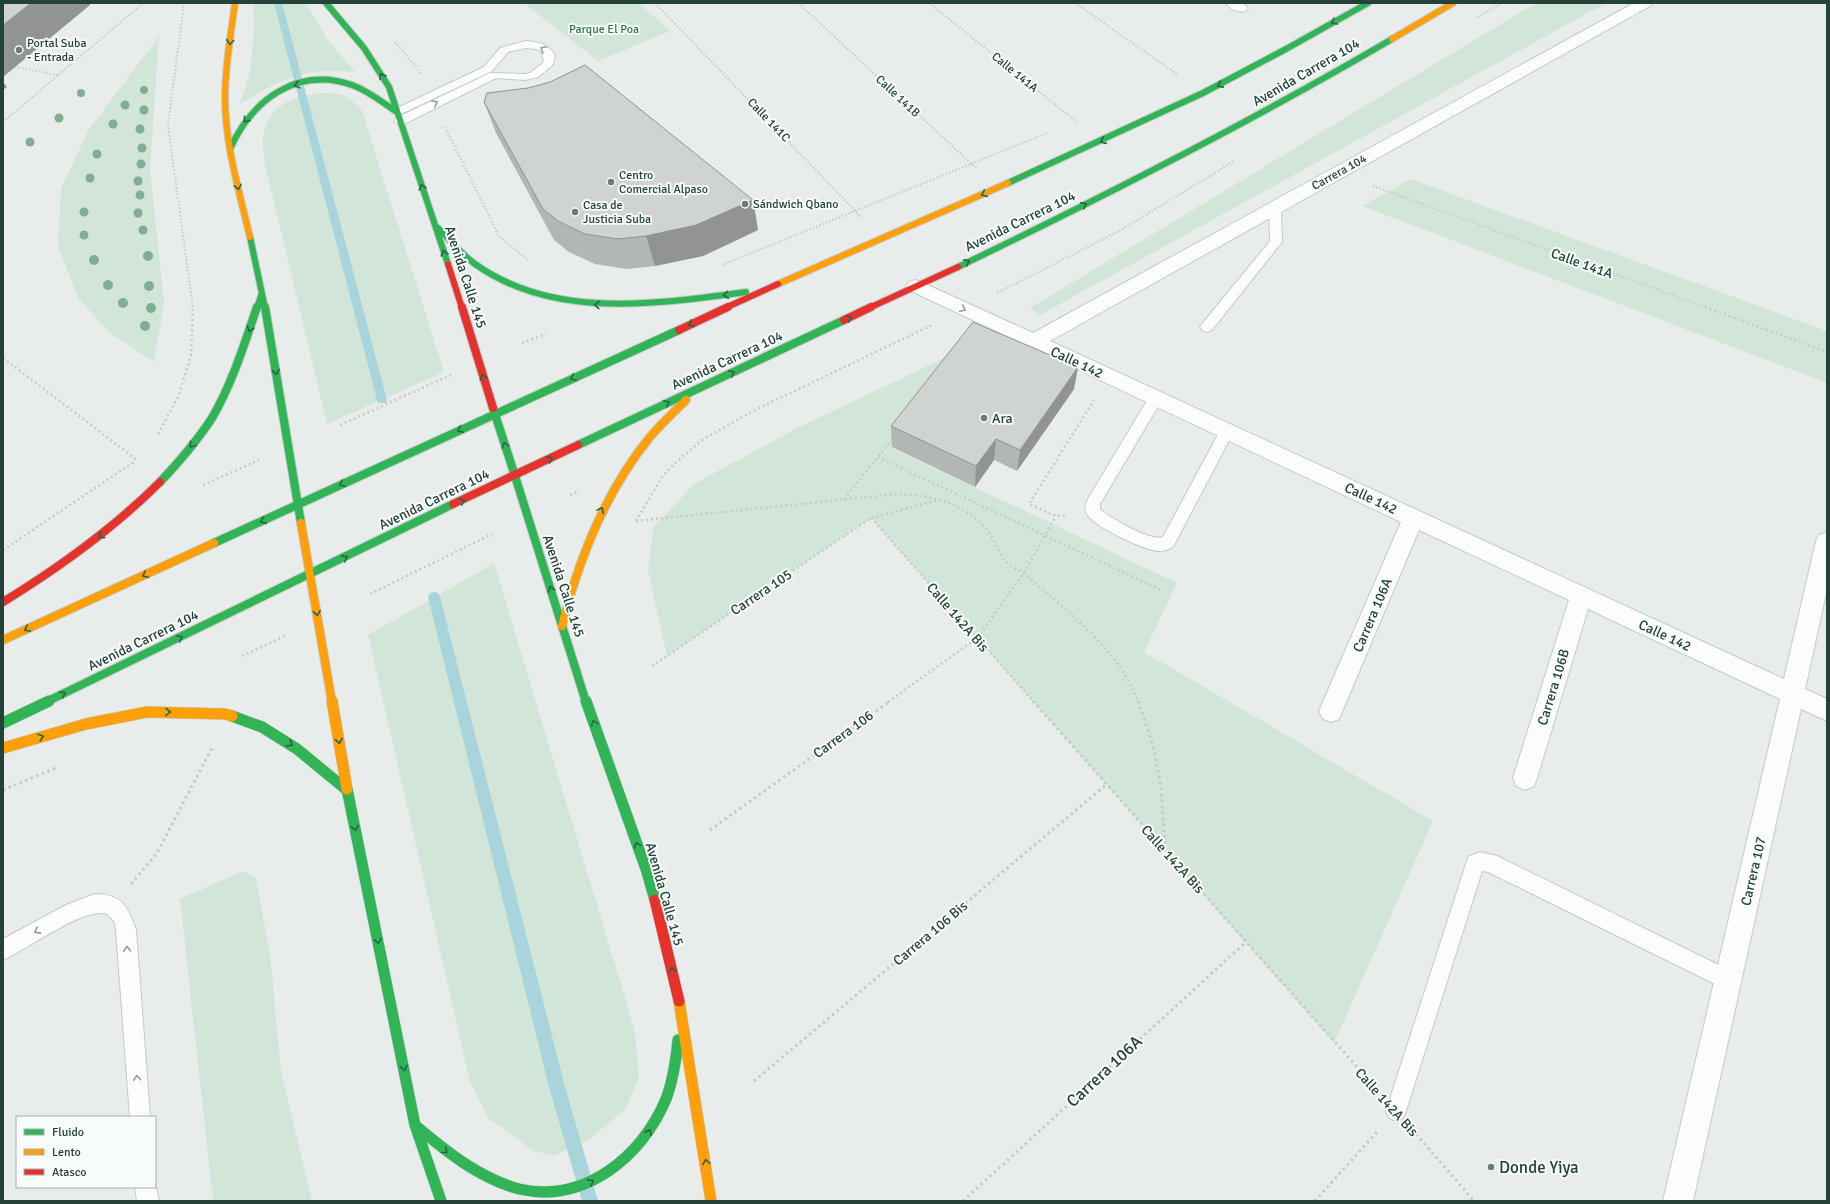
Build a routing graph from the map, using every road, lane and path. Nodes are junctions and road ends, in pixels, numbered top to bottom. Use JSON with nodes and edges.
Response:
{"nodes":[{"id":1,"x":142,"y":3,"type":"edge"},
{"id":2,"x":184,"y":3,"type":"edge"},
{"id":3,"x":235,"y":3,"type":"edge"},
{"id":4,"x":326,"y":3,"type":"edge"},
{"id":5,"x":655,"y":3,"type":"edge"},
{"id":6,"x":798,"y":3,"type":"edge"},
{"id":7,"x":929,"y":3,"type":"edge"},
{"id":8,"x":1075,"y":3,"type":"edge"},
{"id":9,"x":1368,"y":3,"type":"edge"},
{"id":10,"x":1453,"y":3,"type":"edge"},
{"id":11,"x":1502,"y":3,"type":"edge"},
{"id":12,"x":1645,"y":3,"type":"edge"},
{"id":13,"x":1475,"y":19,"type":"dead end"},
{"id":14,"x":392,"y":38,"type":"dead end"},
{"id":15,"x":15,"y":67,"type":"dead end"},
{"id":16,"x":58,"y":75,"type":"junction"},
{"id":17,"x":1203,"y":93,"type":"junction"},
{"id":18,"x":431,"y":100,"type":"junction"},
{"id":19,"x":398,"y":116,"type":"junction"},
{"id":20,"x":1084,"y":119,"type":"dead end"},
{"id":21,"x":1076,"y":121,"type":"junction"},
{"id":22,"x":3,"y":122,"type":"edge"},
{"id":23,"x":1069,"y":124,"type":"dead end"},
{"id":24,"x":1048,"y":132,"type":"dead end"},
{"id":25,"x":1102,"y":142,"type":"junction"},
{"id":26,"x":230,"y":149,"type":"junction"},
{"id":27,"x":1240,"y":158,"type":"dead end"},
{"id":28,"x":970,"y":163,"type":"junction"},
{"id":29,"x":1338,"y":173,"type":"junction"},
{"id":30,"x":998,"y":188,"type":"junction"},
{"id":31,"x":1275,"y":208,"type":"junction"},
{"id":32,"x":856,"y":211,"type":"junction"},
{"id":33,"x":435,"y":224,"type":"junction"},
{"id":34,"x":881,"y":239,"type":"junction"},
{"id":35,"x":528,"y":260,"type":"dead end"},
{"id":36,"x":717,"y":267,"type":"dead end"},
{"id":37,"x":915,"y":286,"type":"junction"},
{"id":38,"x":765,"y":290,"type":"junction"},
{"id":39,"x":262,"y":292,"type":"junction"},
{"id":40,"x":964,"y":309,"type":"junction"},
{"id":41,"x":1207,"y":327,"type":"dead end"},
{"id":42,"x":546,"y":334,"type":"dead end"},
{"id":43,"x":1034,"y":341,"type":"junction"},
{"id":44,"x":522,"y":343,"type":"dead end"},
{"id":45,"x":1827,"y":352,"type":"edge"},
{"id":46,"x":3,"y":358,"type":"edge"},
{"id":47,"x":457,"y":373,"type":"dead end"},
{"id":48,"x":697,"y":390,"type":"junction"},
{"id":49,"x":1096,"y":398,"type":"dead end"},
{"id":50,"x":1156,"y":398,"type":"junction"},
{"id":51,"x":496,"y":414,"type":"junction"},
{"id":52,"x":340,"y":425,"type":"dead end"},
{"id":53,"x":1227,"y":431,"type":"junction"},
{"id":54,"x":897,"y":433,"type":"edge"},
{"id":55,"x":156,"y":437,"type":"dead end"},
{"id":56,"x":142,"y":454,"type":"dead end"},
{"id":57,"x":265,"y":457,"type":"dead end"},
{"id":58,"x":878,"y":457,"type":"junction"},
{"id":59,"x":137,"y":460,"type":"junction"},
{"id":60,"x":515,"y":476,"type":"junction"},
{"id":61,"x":202,"y":485,"type":"dead end"},
{"id":62,"x":844,"y":499,"type":"junction"},
{"id":63,"x":939,"y":499,"type":"junction"},
{"id":64,"x":298,"y":504,"type":"junction"},
{"id":65,"x":871,"y":518,"type":"junction"},
{"id":66,"x":1413,"y":518,"type":"junction"},
{"id":67,"x":492,"y":534,"type":"dead end"},
{"id":68,"x":1045,"y":536,"type":"junction"},
{"id":69,"x":1827,"y":541,"type":"edge"},
{"id":70,"x":3,"y":550,"type":"edge"},
{"id":71,"x":1024,"y":573,"type":"junction"},
{"id":72,"x":310,"y":575,"type":"junction"},
{"id":73,"x":1161,"y":590,"type":"dead end"},
{"id":74,"x":370,"y":594,"type":"dead end"},
{"id":75,"x":1581,"y":596,"type":"junction"},
{"id":76,"x":3,"y":602,"type":"edge"},
{"id":77,"x":562,"y":626,"type":"junction"},
{"id":78,"x":291,"y":633,"type":"dead end"},
{"id":79,"x":977,"y":638,"type":"junction"},
{"id":80,"x":3,"y":640,"type":"edge"},
{"id":81,"x":242,"y":656,"type":"dead end"},
{"id":82,"x":652,"y":666,"type":"dead end"},
{"id":83,"x":1793,"y":694,"type":"junction"},
{"id":84,"x":1827,"y":710,"type":"edge"},
{"id":85,"x":1331,"y":711,"type":"dead end"},
{"id":86,"x":3,"y":723,"type":"edge"},
{"id":87,"x":217,"y":740,"type":"dead end"},
{"id":88,"x":3,"y":748,"type":"edge"},
{"id":89,"x":1525,"y":778,"type":"dead end"},
{"id":90,"x":1106,"y":785,"type":"junction"},
{"id":91,"x":347,"y":790,"type":"junction"},
{"id":92,"x":710,"y":830,"type":"dead end"},
{"id":93,"x":1165,"y":851,"type":"junction"},
{"id":94,"x":113,"y":906,"type":"junction"},
{"id":95,"x":1246,"y":942,"type":"junction"},
{"id":96,"x":3,"y":950,"type":"edge"},
{"id":97,"x":1728,"y":980,"type":"junction"},
{"id":98,"x":680,"y":1008,"type":"junction"},
{"id":99,"x":754,"y":1081,"type":"dead end"},
{"id":100,"x":1396,"y":1111,"type":"junction"},
{"id":101,"x":140,"y":1116,"type":"edge"},
{"id":102,"x":415,"y":1125,"type":"junction"},
{"id":103,"x":146,"y":1188,"type":"edge"},
{"id":104,"x":148,"y":1201,"type":"edge"},
{"id":105,"x":441,"y":1201,"type":"edge"},
{"id":106,"x":712,"y":1201,"type":"edge"},
{"id":107,"x":963,"y":1201,"type":"edge"},
{"id":108,"x":1315,"y":1201,"type":"edge"},
{"id":109,"x":1474,"y":1201,"type":"edge"},
{"id":110,"x":1678,"y":1201,"type":"edge"}],
"edges":[{"from":1,"to":16,"type":"path"},
{"from":2,"to":55,"type":"path"},
{"from":3,"to":26,"type":"main road","one_way":true},
{"from":19,"to":4,"type":"main road","name":"Avenida Calle 145","one_way":true},
{"from":5,"to":32,"type":"path","name":"Calle 141C"},
{"from":6,"to":28,"type":"path","name":"Calle 141B"},
{"from":7,"to":21,"type":"path","name":"Calle 141A"},
{"from":8,"to":17,"type":"path"},
{"from":9,"to":17,"type":"main road","name":"Avenida Carrera 104","one_way":true},
{"from":37,"to":10,"type":"main road","name":"Avenida Carrera 104","one_way":true},
{"from":11,"to":13,"type":"path"},
{"from":12,"to":29,"type":"street","name":"Carrera 104"},
{"from":14,"to":18,"type":"path"},
{"from":15,"to":16,"type":"path"},
{"from":16,"to":22,"type":"path"},
{"from":17,"to":25,"type":"main road","name":"Avenida Carrera 104","one_way":true},
{"from":18,"to":18,"type":"lane","one_way":true},
{"from":18,"to":19,"type":"lane"},
{"from":18,"to":35,"type":"path"},
{"from":19,"to":26,"type":"main road","one_way":true},
{"from":33,"to":19,"type":"main road","name":"Avenida Calle 145","one_way":true},
{"from":20,"to":21,"type":"path"},
{"from":21,"to":23,"type":"path"},
{"from":21,"to":25,"type":"path","name":"Calle 141A"},
{"from":24,"to":28,"type":"path"},
{"from":25,"to":30,"type":"main road","name":"Avenida Carrera 104"},
{"from":26,"to":39,"type":"main road","one_way":true},
{"from":27,"to":40,"type":"path"},
{"from":28,"to":30,"type":"path","name":"Calle 141B"},
{"from":28,"to":32,"type":"path"},
{"from":29,"to":31,"type":"street","name":"Carrera 104"},
{"from":29,"to":45,"type":"path","name":"Calle 141A"},
{"from":30,"to":34,"type":"main road","name":"Avenida Carrera 104","one_way":true},
{"from":31,"to":41,"type":"lane"},
{"from":31,"to":43,"type":"street","name":"Carrera 104"},
{"from":32,"to":34,"type":"path","name":"Calle 141C"},
{"from":32,"to":36,"type":"path"},
{"from":38,"to":33,"type":"main road","one_way":true},
{"from":51,"to":33,"type":"main road","name":"Avenida Calle 145","one_way":true},
{"from":34,"to":38,"type":"main road","name":"Avenida Carrera 104"},
{"from":37,"to":40,"type":"street","name":"Calle 142","one_way":true},
{"from":48,"to":37,"type":"main road","name":"Avenida Carrera 104","one_way":true},
{"from":38,"to":51,"type":"main road","name":"Avenida Carrera 104","one_way":true},
{"from":39,"to":64,"type":"main road","one_way":true},
{"from":39,"to":76,"type":"main road","one_way":true},
{"from":40,"to":43,"type":"street","name":"Calle 142"},
{"from":40,"to":62,"type":"path"},
{"from":42,"to":44,"type":"path"},
{"from":43,"to":50,"type":"street","name":"Calle 142"},
{"from":46,"to":59,"type":"path"},
{"from":47,"to":52,"type":"path"},
{"from":60,"to":48,"type":"main road","name":"Avenida Carrera 104","one_way":true},
{"from":77,"to":48,"type":"main road","one_way":true},
{"from":49,"to":68,"type":"path","name":"Carrera 106"},
{"from":50,"to":53,"type":"street","name":"Calle 142"},
{"from":50,"to":53,"type":"lane"},
{"from":60,"to":51,"type":"main road","name":"Avenida Calle 145","one_way":true},
{"from":51,"to":64,"type":"main road","name":"Avenida Carrera 104","one_way":true},
{"from":53,"to":66,"type":"street","name":"Calle 142"},
{"from":54,"to":58,"type":"path"},
{"from":56,"to":59,"type":"path"},
{"from":57,"to":61,"type":"path"},
{"from":58,"to":62,"type":"path"},
{"from":58,"to":68,"type":"path"},
{"from":59,"to":70,"type":"path"},
{"from":72,"to":60,"type":"main road","name":"Avenida Carrera 104","one_way":true},
{"from":77,"to":60,"type":"main road","name":"Avenida Calle 145","one_way":true},
{"from":62,"to":63,"type":"path"},
{"from":63,"to":65,"type":"path","name":"Carrera 105"},
{"from":63,"to":71,"type":"path"},
{"from":64,"to":72,"type":"main road"},
{"from":64,"to":80,"type":"main road","name":"Avenida Carrera 104","one_way":true},
{"from":65,"to":79,"type":"path","name":"Calle 142A Bis"},
{"from":65,"to":82,"type":"path","name":"Carrera 105"},
{"from":66,"to":75,"type":"street","name":"Calle 142"},
{"from":66,"to":85,"type":"street","name":"Carrera 106A"},
{"from":67,"to":74,"type":"path"},
{"from":68,"to":71,"type":"path","name":"Carrera 106"},
{"from":68,"to":73,"type":"path"},
{"from":69,"to":83,"type":"street","name":"Carrera 107"},
{"from":71,"to":79,"type":"path","name":"Carrera 106"},
{"from":71,"to":93,"type":"path"},
{"from":86,"to":72,"type":"main road","name":"Avenida Carrera 104","one_way":true},
{"from":72,"to":91,"type":"main road","one_way":true},
{"from":75,"to":83,"type":"street","name":"Calle 142"},
{"from":75,"to":89,"type":"street","name":"Carrera 106B"},
{"from":98,"to":77,"type":"main road","name":"Avenida Calle 145","one_way":true},
{"from":78,"to":81,"type":"path"},
{"from":79,"to":90,"type":"path","name":"Calle 142A Bis"},
{"from":79,"to":92,"type":"path","name":"Carrera 106"},
{"from":83,"to":84,"type":"street","name":"Calle 142"},
{"from":83,"to":97,"type":"street","name":"Carrera 107"},
{"from":87,"to":94,"type":"path"},
{"from":88,"to":91,"type":"main road","one_way":true},
{"from":90,"to":93,"type":"path","name":"Calle 142A Bis"},
{"from":90,"to":99,"type":"path","name":"Carrera 106 Bis"},
{"from":91,"to":102,"type":"main road","one_way":true},
{"from":93,"to":95,"type":"path","name":"Calle 142A Bis"},
{"from":94,"to":96,"type":"lane","one_way":true},
{"from":101,"to":94,"type":"lane","one_way":true},
{"from":95,"to":100,"type":"path","name":"Calle 142A Bis"},
{"from":95,"to":107,"type":"path","name":"Carrera 106A"},
{"from":97,"to":100,"type":"lane"},
{"from":97,"to":110,"type":"street","name":"Carrera 107"},
{"from":102,"to":98,"type":"main road","one_way":true},
{"from":106,"to":98,"type":"main road","name":"Avenida Calle 145","one_way":true},
{"from":100,"to":108,"type":"path"},
{"from":100,"to":109,"type":"path","name":"Calle 142A Bis"},
{"from":102,"to":105,"type":"main road"},
{"from":103,"to":104,"type":"lane"}]}
